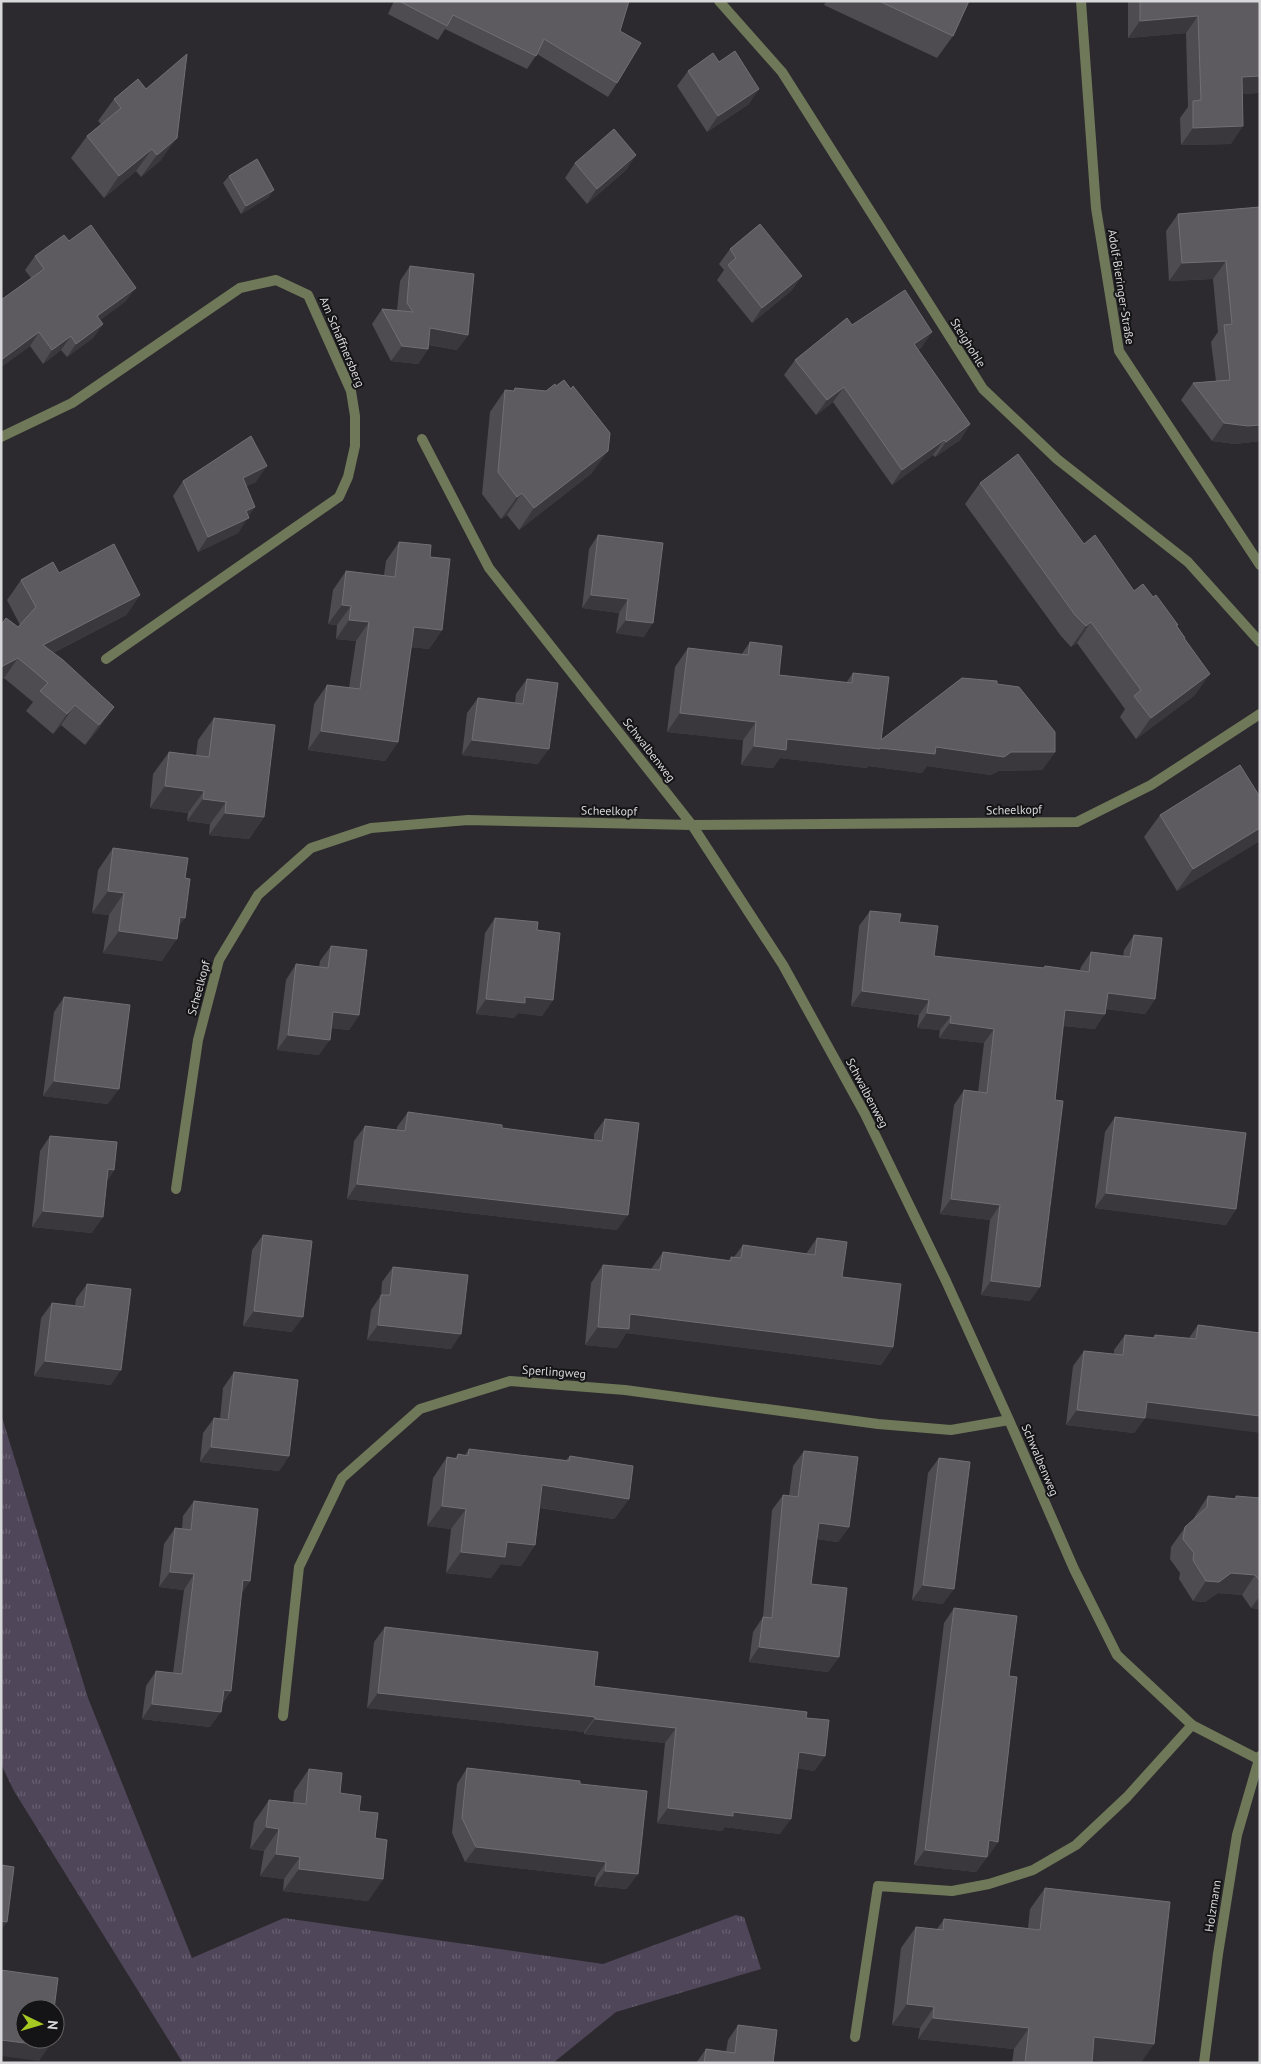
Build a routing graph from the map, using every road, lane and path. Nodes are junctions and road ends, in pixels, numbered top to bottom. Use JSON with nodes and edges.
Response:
{"nodes":[{"id":1,"x":719,"y":1,"type":"edge"},
{"id":2,"x":1081,"y":1,"type":"edge"},
{"id":3,"x":1,"y":438,"type":"edge"},
{"id":4,"x":422,"y":439,"type":"dead end"},
{"id":5,"x":1260,"y":565,"type":"edge"},
{"id":6,"x":1260,"y":642,"type":"edge"},
{"id":7,"x":106,"y":659,"type":"dead end"},
{"id":8,"x":1260,"y":714,"type":"edge"},
{"id":9,"x":692,"y":825,"type":"junction"},
{"id":10,"x":176,"y":1189,"type":"dead end"},
{"id":11,"x":1009,"y":1420,"type":"junction"},
{"id":12,"x":283,"y":1716,"type":"dead end"},
{"id":13,"x":1192,"y":1725,"type":"junction"},
{"id":14,"x":1259,"y":1757,"type":"edge"},
{"id":15,"x":855,"y":2037,"type":"dead end"},
{"id":16,"x":1204,"y":2063,"type":"edge"}],
"edges":[{"from":1,"to":6,"type":"street","name":"Steighohle"},
{"from":2,"to":5,"type":"street","name":"Adolf-Bieringer-Straße"},
{"from":3,"to":7,"type":"street","name":"Am Schaffnersberg"},
{"from":4,"to":9,"type":"street","name":"Schwalbenweg"},
{"from":8,"to":9,"type":"street","name":"Scheelkopf"},
{"from":9,"to":10,"type":"street","name":"Scheelkopf"},
{"from":9,"to":11,"type":"street","name":"Schwalbenweg"},
{"from":11,"to":12,"type":"street","name":"Sperlingweg"},
{"from":11,"to":13,"type":"street","name":"Schwalbenweg"},
{"from":13,"to":14,"type":"street","name":"Schwalbenweg"},
{"from":13,"to":15,"type":"street"},
{"from":14,"to":16,"type":"street","name":"Holzmann"}]}
